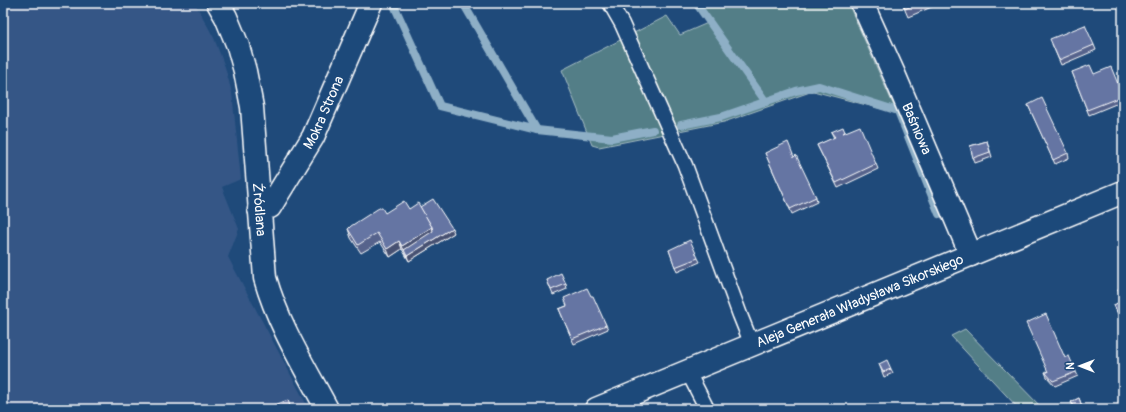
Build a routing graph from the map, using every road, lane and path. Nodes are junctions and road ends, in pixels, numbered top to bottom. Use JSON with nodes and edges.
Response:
{"nodes":[{"id":1,"x":218,"y":3,"type":"edge"},
{"id":2,"x":370,"y":3,"type":"edge"},
{"id":3,"x":610,"y":3,"type":"edge"},
{"id":4,"x":862,"y":3,"type":"edge"},
{"id":5,"x":1123,"y":192,"type":"edge"},
{"id":6,"x":259,"y":209,"type":"junction"},
{"id":7,"x":970,"y":255,"type":"junction"},
{"id":8,"x":752,"y":345,"type":"junction"},
{"id":9,"x":688,"y":372,"type":"junction"},
{"id":10,"x":327,"y":409,"type":"edge"},
{"id":11,"x":596,"y":409,"type":"edge"},
{"id":12,"x":706,"y":409,"type":"edge"}],
"edges":[{"from":1,"to":6,"type":"street","name":"Źródlana"},
{"from":2,"to":6,"type":"street","name":"Mokra Strona"},
{"from":3,"to":8,"type":"lane"},
{"from":4,"to":7,"type":"street","name":"Baśniowa"},
{"from":5,"to":7,"type":"street","name":"Aleja Generała Władysława Sikorskiego"},
{"from":6,"to":10,"type":"street","name":"Źródlana"},
{"from":7,"to":8,"type":"street","name":"Aleja Generała Władysława Sikorskiego"},
{"from":8,"to":9,"type":"street","name":"Aleja Generała Władysława Sikorskiego"},
{"from":9,"to":11,"type":"street","name":"Aleja Generała Władysława Sikorskiego"},
{"from":9,"to":12,"type":"lane"}]}
